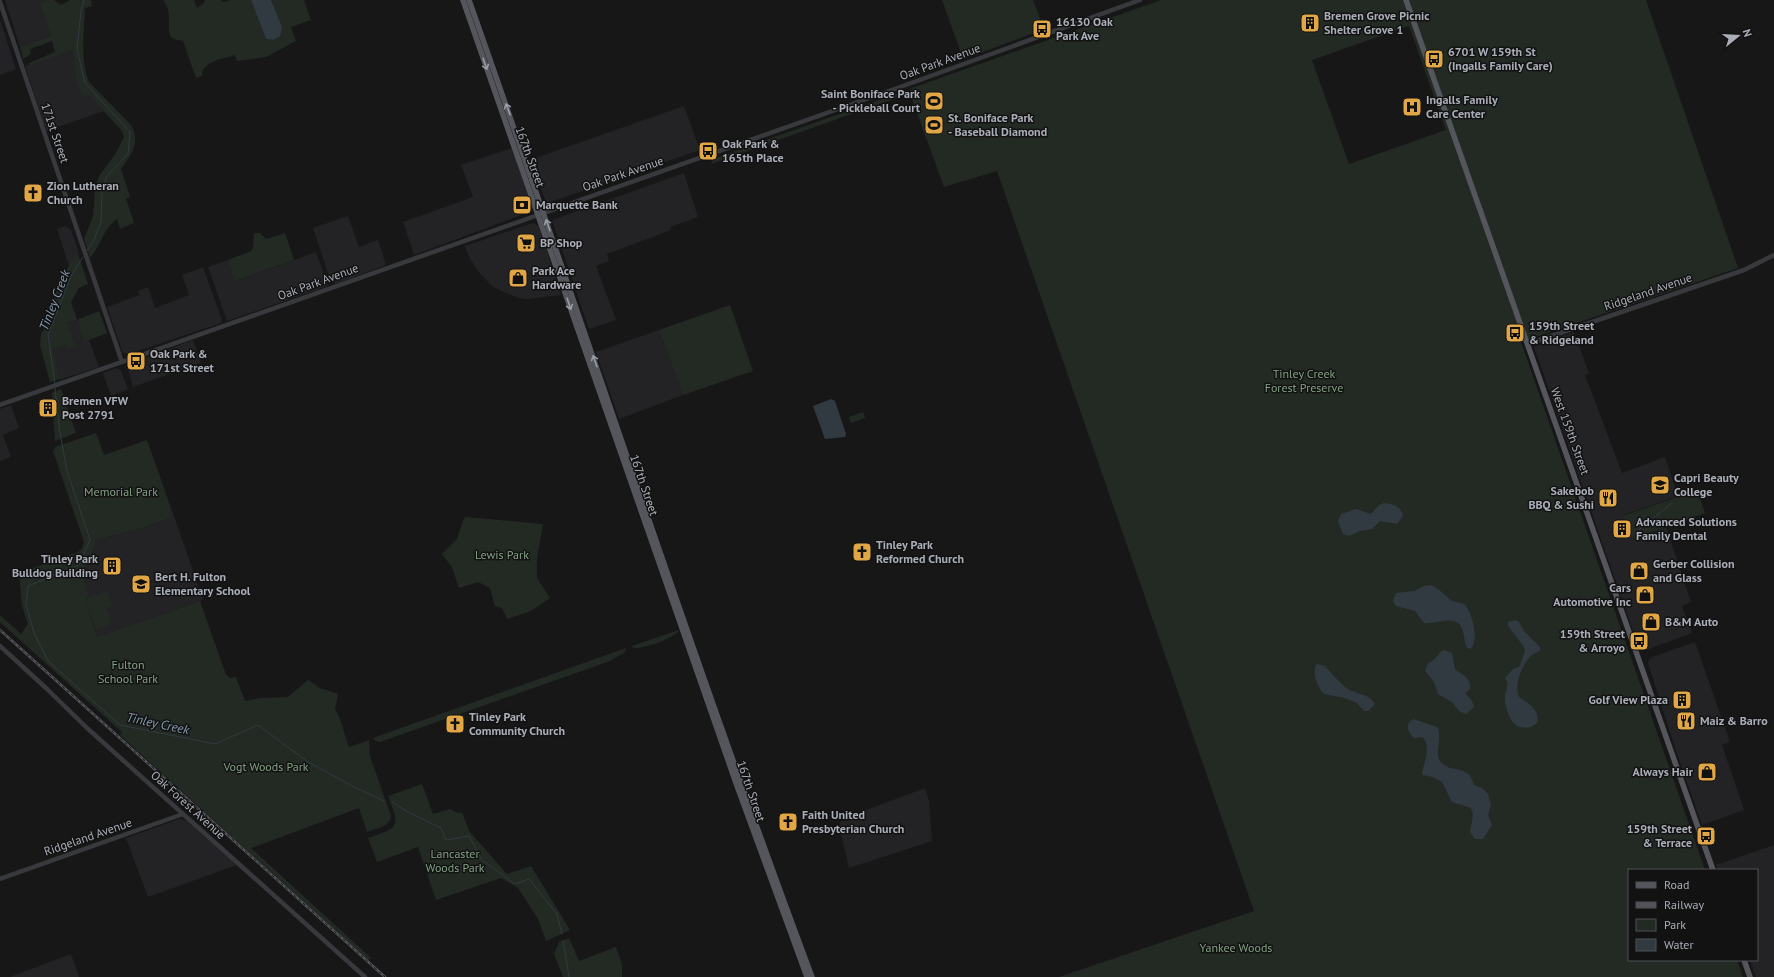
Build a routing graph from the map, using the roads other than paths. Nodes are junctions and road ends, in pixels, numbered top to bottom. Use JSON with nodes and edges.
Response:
{"nodes":[{"id":1,"x":463,"y":0,"type":"edge"},
{"id":2,"x":469,"y":0,"type":"edge"},
{"id":3,"x":1140,"y":0,"type":"edge"},
{"id":4,"x":1406,"y":0,"type":"edge"},
{"id":5,"x":0,"y":2,"type":"edge"},
{"id":6,"x":541,"y":213,"type":"junction"},
{"id":7,"x":1774,"y":255,"type":"edge"},
{"id":8,"x":1528,"y":344,"type":"junction"},
{"id":9,"x":122,"y":362,"type":"junction"},
{"id":10,"x":0,"y":405,"type":"edge"},
{"id":11,"x":0,"y":646,"type":"edge"},
{"id":12,"x":183,"y":814,"type":"junction"},
{"id":13,"x":1713,"y":869,"type":"edge"},
{"id":14,"x":0,"y":879,"type":"edge"},
{"id":15,"x":1744,"y":961,"type":"edge"},
{"id":16,"x":365,"y":977,"type":"edge"},
{"id":17,"x":806,"y":977,"type":"edge"},
{"id":18,"x":812,"y":977,"type":"edge"},
{"id":19,"x":1750,"y":977,"type":"edge"}],
"edges":[{"from":1,"to":6,"type":"main road","name":"167th Street","one_way":true},
{"from":6,"to":2,"type":"main road","name":"167th Street","one_way":true},
{"from":3,"to":6,"type":"street","name":"Oak Park Avenue"},
{"from":4,"to":8,"type":"main road","name":"West 159th Street"},
{"from":5,"to":9,"type":"street","name":"171st Street"},
{"from":6,"to":9,"type":"street","name":"Oak Park Avenue"},
{"from":6,"to":17,"type":"main road","name":"167th Street","one_way":true},
{"from":18,"to":6,"type":"main road","name":"167th Street","one_way":true},
{"from":7,"to":8,"type":"street","name":"Ridgeland Avenue"},
{"from":8,"to":13,"type":"main road","name":"West 159th Street"},
{"from":9,"to":10,"type":"street","name":"Oak Park Avenue"},
{"from":11,"to":12,"type":"street","name":"Oak Forest Avenue"},
{"from":12,"to":14,"type":"street","name":"Ridgeland Avenue"},
{"from":12,"to":16,"type":"street","name":"Oak Forest Avenue"},
{"from":15,"to":19,"type":"main road"}]}
